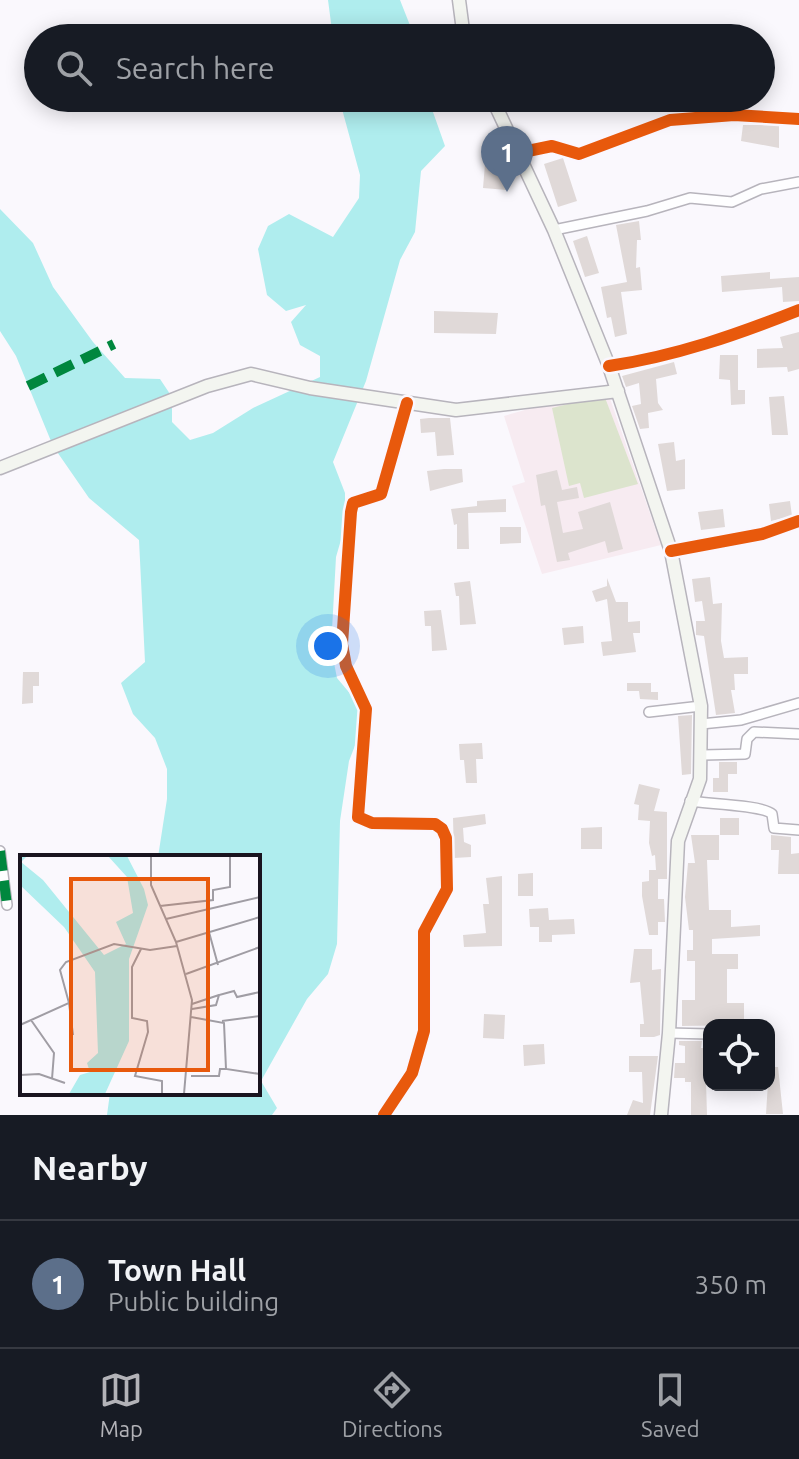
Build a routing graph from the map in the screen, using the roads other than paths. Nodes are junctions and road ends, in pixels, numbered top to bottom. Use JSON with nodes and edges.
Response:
{"nodes":[{"id":1,"x":459,"y":0,"type":"edge"},
{"id":2,"x":462,"y":24,"type":"edge"},
{"id":3,"x":499,"y":112,"type":"edge"},
{"id":4,"x":799,"y":119,"type":"edge"},
{"id":5,"x":518,"y":153,"type":"junction"},
{"id":6,"x":799,"y":182,"type":"edge"},
{"id":7,"x":554,"y":230,"type":"junction"},
{"id":8,"x":799,"y":310,"type":"edge"},
{"id":9,"x":609,"y":366,"type":"junction"},
{"id":10,"x":618,"y":391,"type":"junction"},
{"id":11,"x":407,"y":403,"type":"junction"},
{"id":12,"x":0,"y":468,"type":"edge"},
{"id":13,"x":799,"y":521,"type":"edge"},
{"id":14,"x":671,"y":551,"type":"junction"},
{"id":15,"x":799,"y":703,"type":"edge"},
{"id":16,"x":701,"y":706,"type":"junction"},
{"id":17,"x":649,"y":712,"type":"dead end"},
{"id":18,"x":701,"y":724,"type":"junction"},
{"id":19,"x":799,"y":734,"type":"edge"},
{"id":20,"x":703,"y":755,"type":"junction"},
{"id":21,"x":690,"y":801,"type":"junction"},
{"id":22,"x":799,"y":830,"type":"edge"},
{"id":23,"x":0,"y":851,"type":"edge"},
{"id":24,"x":7,"y":905,"type":"dead end"},
{"id":25,"x":669,"y":1033,"type":"junction"},
{"id":26,"x":703,"y":1034,"type":"edge"},
{"id":27,"x":384,"y":1115,"type":"edge"},
{"id":28,"x":661,"y":1115,"type":"edge"}],
"edges":[{"from":1,"to":2,"type":"main road"},
{"from":3,"to":5,"type":"main road"},
{"from":4,"to":5,"type":"street"},
{"from":5,"to":7,"type":"main road"},
{"from":6,"to":7,"type":"street"},
{"from":7,"to":9,"type":"main road"},
{"from":8,"to":9,"type":"street"},
{"from":9,"to":10,"type":"main road"},
{"from":10,"to":11,"type":"main road"},
{"from":10,"to":14,"type":"main road"},
{"from":11,"to":12,"type":"main road"},
{"from":11,"to":27,"type":"street"},
{"from":13,"to":14,"type":"street"},
{"from":14,"to":16,"type":"main road"},
{"from":15,"to":18,"type":"street"},
{"from":16,"to":17,"type":"street"},
{"from":16,"to":18,"type":"main road"},
{"from":18,"to":20,"type":"main road"},
{"from":19,"to":20,"type":"street"},
{"from":20,"to":21,"type":"main road"},
{"from":21,"to":22,"type":"street"},
{"from":21,"to":25,"type":"main road"},
{"from":23,"to":24,"type":"street"},
{"from":25,"to":26,"type":"street"},
{"from":25,"to":28,"type":"main road"}]}
